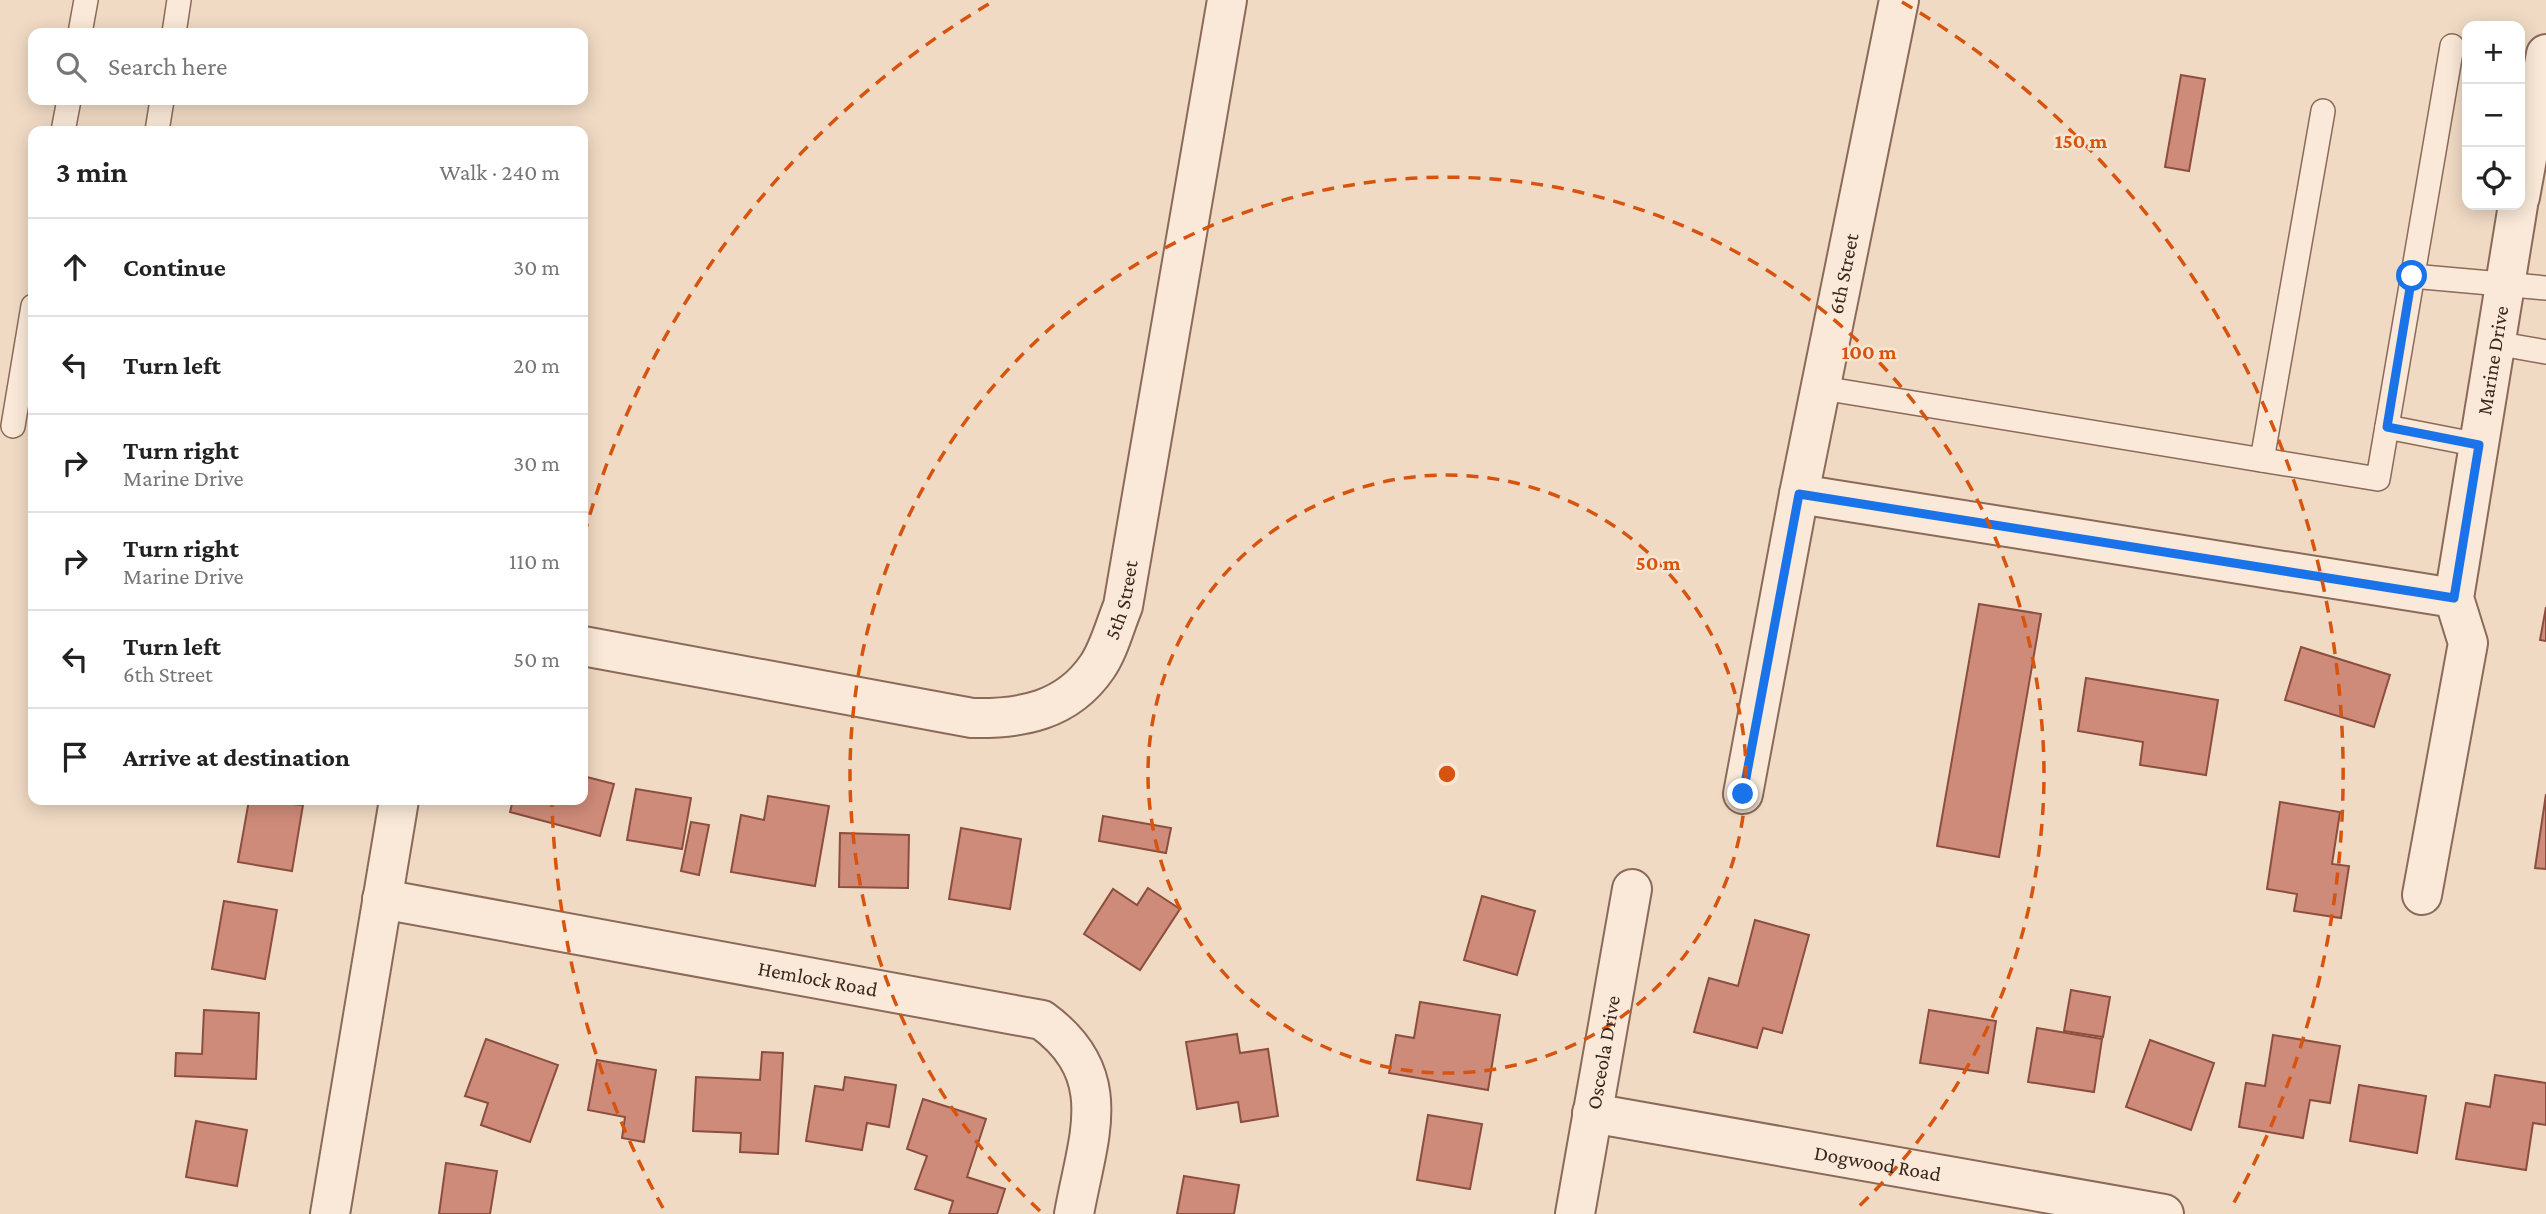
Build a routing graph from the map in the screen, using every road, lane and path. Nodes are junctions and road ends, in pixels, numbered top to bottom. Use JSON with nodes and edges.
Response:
{"nodes":[{"id":1,"x":86,"y":0,"type":"edge"},
{"id":2,"x":179,"y":0,"type":"edge"},
{"id":3,"x":1227,"y":0,"type":"edge"},
{"id":4,"x":1899,"y":0,"type":"edge"},
{"id":5,"x":81,"y":28,"type":"edge"},
{"id":6,"x":175,"y":28,"type":"edge"},
{"id":7,"x":2452,"y":46,"type":"dead end"},
{"id":8,"x":2546,"y":54,"type":"edge"},
{"id":9,"x":68,"y":105,"type":"edge"},
{"id":10,"x":161,"y":105,"type":"edge"},
{"id":11,"x":2323,"y":111,"type":"dead end"},
{"id":12,"x":64,"y":126,"type":"edge"},
{"id":13,"x":158,"y":126,"type":"edge"},
{"id":14,"x":2525,"y":170,"type":"edge"},
{"id":15,"x":2517,"y":210,"type":"edge"},
{"id":16,"x":2412,"y":276,"type":"junction"},
{"id":17,"x":2504,"y":282,"type":"junction"},
{"id":18,"x":2546,"y":288,"type":"edge"},
{"id":19,"x":28,"y":340,"type":"edge"},
{"id":20,"x":2495,"y":343,"type":"junction"},
{"id":21,"x":2546,"y":352,"type":"edge"},
{"id":22,"x":1822,"y":388,"type":"junction"},
{"id":23,"x":15,"y":427,"type":"edge"},
{"id":24,"x":2387,"y":427,"type":"junction"},
{"id":25,"x":2479,"y":445,"type":"junction"},
{"id":26,"x":2262,"y":460,"type":"junction"},
{"id":27,"x":1799,"y":494,"type":"junction"},
{"id":28,"x":2454,"y":598,"type":"junction"},
{"id":29,"x":588,"y":647,"type":"edge"},
{"id":30,"x":1743,"y":794,"type":"dead end"},
{"id":31,"x":399,"y":805,"type":"edge"},
{"id":32,"x":1632,"y":889,"type":"dead end"},
{"id":33,"x":2422,"y":895,"type":"dead end"},
{"id":34,"x":382,"y":899,"type":"junction"},
{"id":35,"x":1592,"y":1113,"type":"junction"},
{"id":36,"x":330,"y":1214,"type":"edge"},
{"id":37,"x":1074,"y":1214,"type":"edge"},
{"id":38,"x":1575,"y":1214,"type":"edge"},
{"id":39,"x":2164,"y":1214,"type":"edge"}],
"edges":[{"from":1,"to":5,"type":"lane"},
{"from":2,"to":6,"type":"lane"},
{"from":3,"to":29,"type":"street","name":"5th Street"},
{"from":4,"to":22,"type":"street","name":"6th Street"},
{"from":7,"to":16,"type":"lane"},
{"from":8,"to":14,"type":"street"},
{"from":9,"to":12,"type":"lane"},
{"from":10,"to":13,"type":"lane"},
{"from":11,"to":26,"type":"lane"},
{"from":15,"to":17,"type":"street","name":"Marine Drive"},
{"from":16,"to":17,"type":"lane"},
{"from":16,"to":24,"type":"lane"},
{"from":17,"to":18,"type":"lane"},
{"from":17,"to":20,"type":"street","name":"Marine Drive"},
{"from":19,"to":23,"type":"lane"},
{"from":20,"to":21,"type":"lane"},
{"from":20,"to":25,"type":"street","name":"Marine Drive"},
{"from":22,"to":26,"type":"lane"},
{"from":22,"to":27,"type":"street","name":"6th Street"},
{"from":24,"to":25,"type":"lane"},
{"from":24,"to":26,"type":"lane"},
{"from":25,"to":28,"type":"street","name":"Marine Drive"},
{"from":27,"to":28,"type":"street"},
{"from":27,"to":30,"type":"street","name":"6th Street"},
{"from":28,"to":33,"type":"street","name":"Marine Drive"},
{"from":31,"to":34,"type":"street"},
{"from":32,"to":35,"type":"street","name":"Osceola Drive"},
{"from":34,"to":36,"type":"street"},
{"from":34,"to":37,"type":"street","name":"Hemlock Road"},
{"from":35,"to":38,"type":"street","name":"Osceola Drive"},
{"from":35,"to":39,"type":"street","name":"Dogwood Road"}]}
